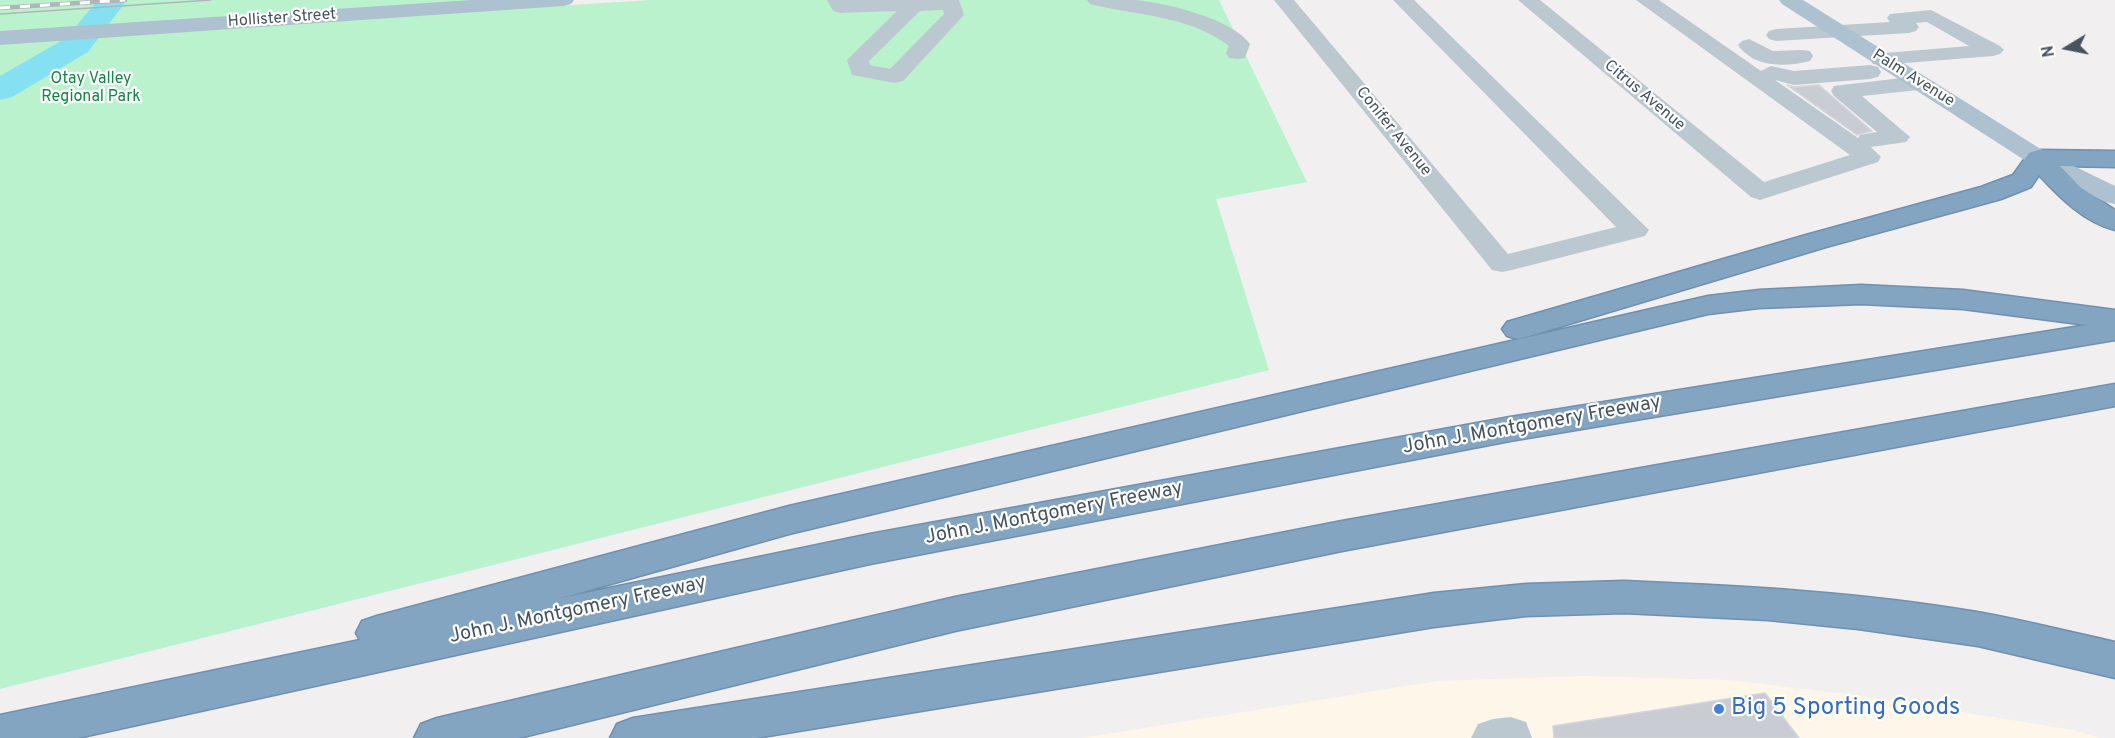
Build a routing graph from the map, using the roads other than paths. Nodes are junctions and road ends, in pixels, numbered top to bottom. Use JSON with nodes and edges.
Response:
{"nodes":[{"id":1,"x":564,"y":0,"type":"edge"},
{"id":2,"x":837,"y":0,"type":"edge"},
{"id":3,"x":1097,"y":0,"type":"edge"},
{"id":4,"x":1284,"y":0,"type":"edge"},
{"id":5,"x":1403,"y":0,"type":"edge"},
{"id":6,"x":1528,"y":0,"type":"edge"},
{"id":7,"x":1646,"y":0,"type":"edge"},
{"id":8,"x":1788,"y":0,"type":"edge"},
{"id":9,"x":957,"y":2,"type":"edge"},
{"id":10,"x":917,"y":3,"type":"junction"},
{"id":11,"x":1776,"y":35,"type":"dead end"},
{"id":12,"x":0,"y":38,"type":"edge"},
{"id":13,"x":1835,"y":43,"type":"junction"},
{"id":14,"x":1749,"y":45,"type":"dead end"},
{"id":15,"x":1237,"y":53,"type":"dead end"},
{"id":16,"x":1883,"y":60,"type":"junction"},
{"id":17,"x":1771,"y":73,"type":"dead end"},
{"id":18,"x":1919,"y":83,"type":"junction"},
{"id":19,"x":1869,"y":140,"type":"dead end"},
{"id":20,"x":2038,"y":158,"type":"junction"},
{"id":21,"x":2115,"y":159,"type":"edge"},
{"id":22,"x":2115,"y":196,"type":"edge"},
{"id":23,"x":2115,"y":222,"type":"edge"},
{"id":24,"x":2115,"y":320,"type":"edge"},
{"id":25,"x":2115,"y":330,"type":"edge"},
{"id":26,"x":1452,"y":366,"type":"junction"},
{"id":27,"x":2115,"y":395,"type":"edge"},
{"id":28,"x":2115,"y":660,"type":"edge"},
{"id":29,"x":41,"y":724,"type":"junction"},
{"id":30,"x":0,"y":735,"type":"edge"},
{"id":31,"x":437,"y":738,"type":"edge"},
{"id":32,"x":633,"y":738,"type":"edge"}],
"edges":[{"from":1,"to":12,"type":"main road","name":"Hollister Street"},
{"from":2,"to":10,"type":"street"},
{"from":3,"to":15,"type":"street"},
{"from":4,"to":5,"type":"street","name":"Conifer Avenue"},
{"from":6,"to":7,"type":"street","name":"Citrus Avenue"},
{"from":8,"to":13,"type":"main road","name":"Palm Avenue"},
{"from":9,"to":10,"type":"street"},
{"from":9,"to":10,"type":"street"},
{"from":11,"to":13,"type":"street"},
{"from":13,"to":14,"type":"street"},
{"from":13,"to":16,"type":"main road","name":"Palm Avenue"},
{"from":13,"to":16,"type":"street"},
{"from":16,"to":17,"type":"street"},
{"from":16,"to":18,"type":"main road","name":"Palm Avenue"},
{"from":18,"to":19,"type":"street"},
{"from":18,"to":20,"type":"main road","name":"Palm Avenue"},
{"from":20,"to":21,"type":"highway"},
{"from":20,"to":22,"type":"main road","name":"Palm Avenue"},
{"from":20,"to":23,"type":"highway","name":"Palm Avenue"},
{"from":20,"to":26,"type":"highway"},
{"from":24,"to":26,"type":"highway"},
{"from":25,"to":29,"type":"highway","name":"John J. Montgomery Freeway"},
{"from":26,"to":29,"type":"highway"},
{"from":27,"to":31,"type":"highway"},
{"from":28,"to":32,"type":"highway"},
{"from":29,"to":30,"type":"highway","name":"John J. Montgomery Freeway"}]}
